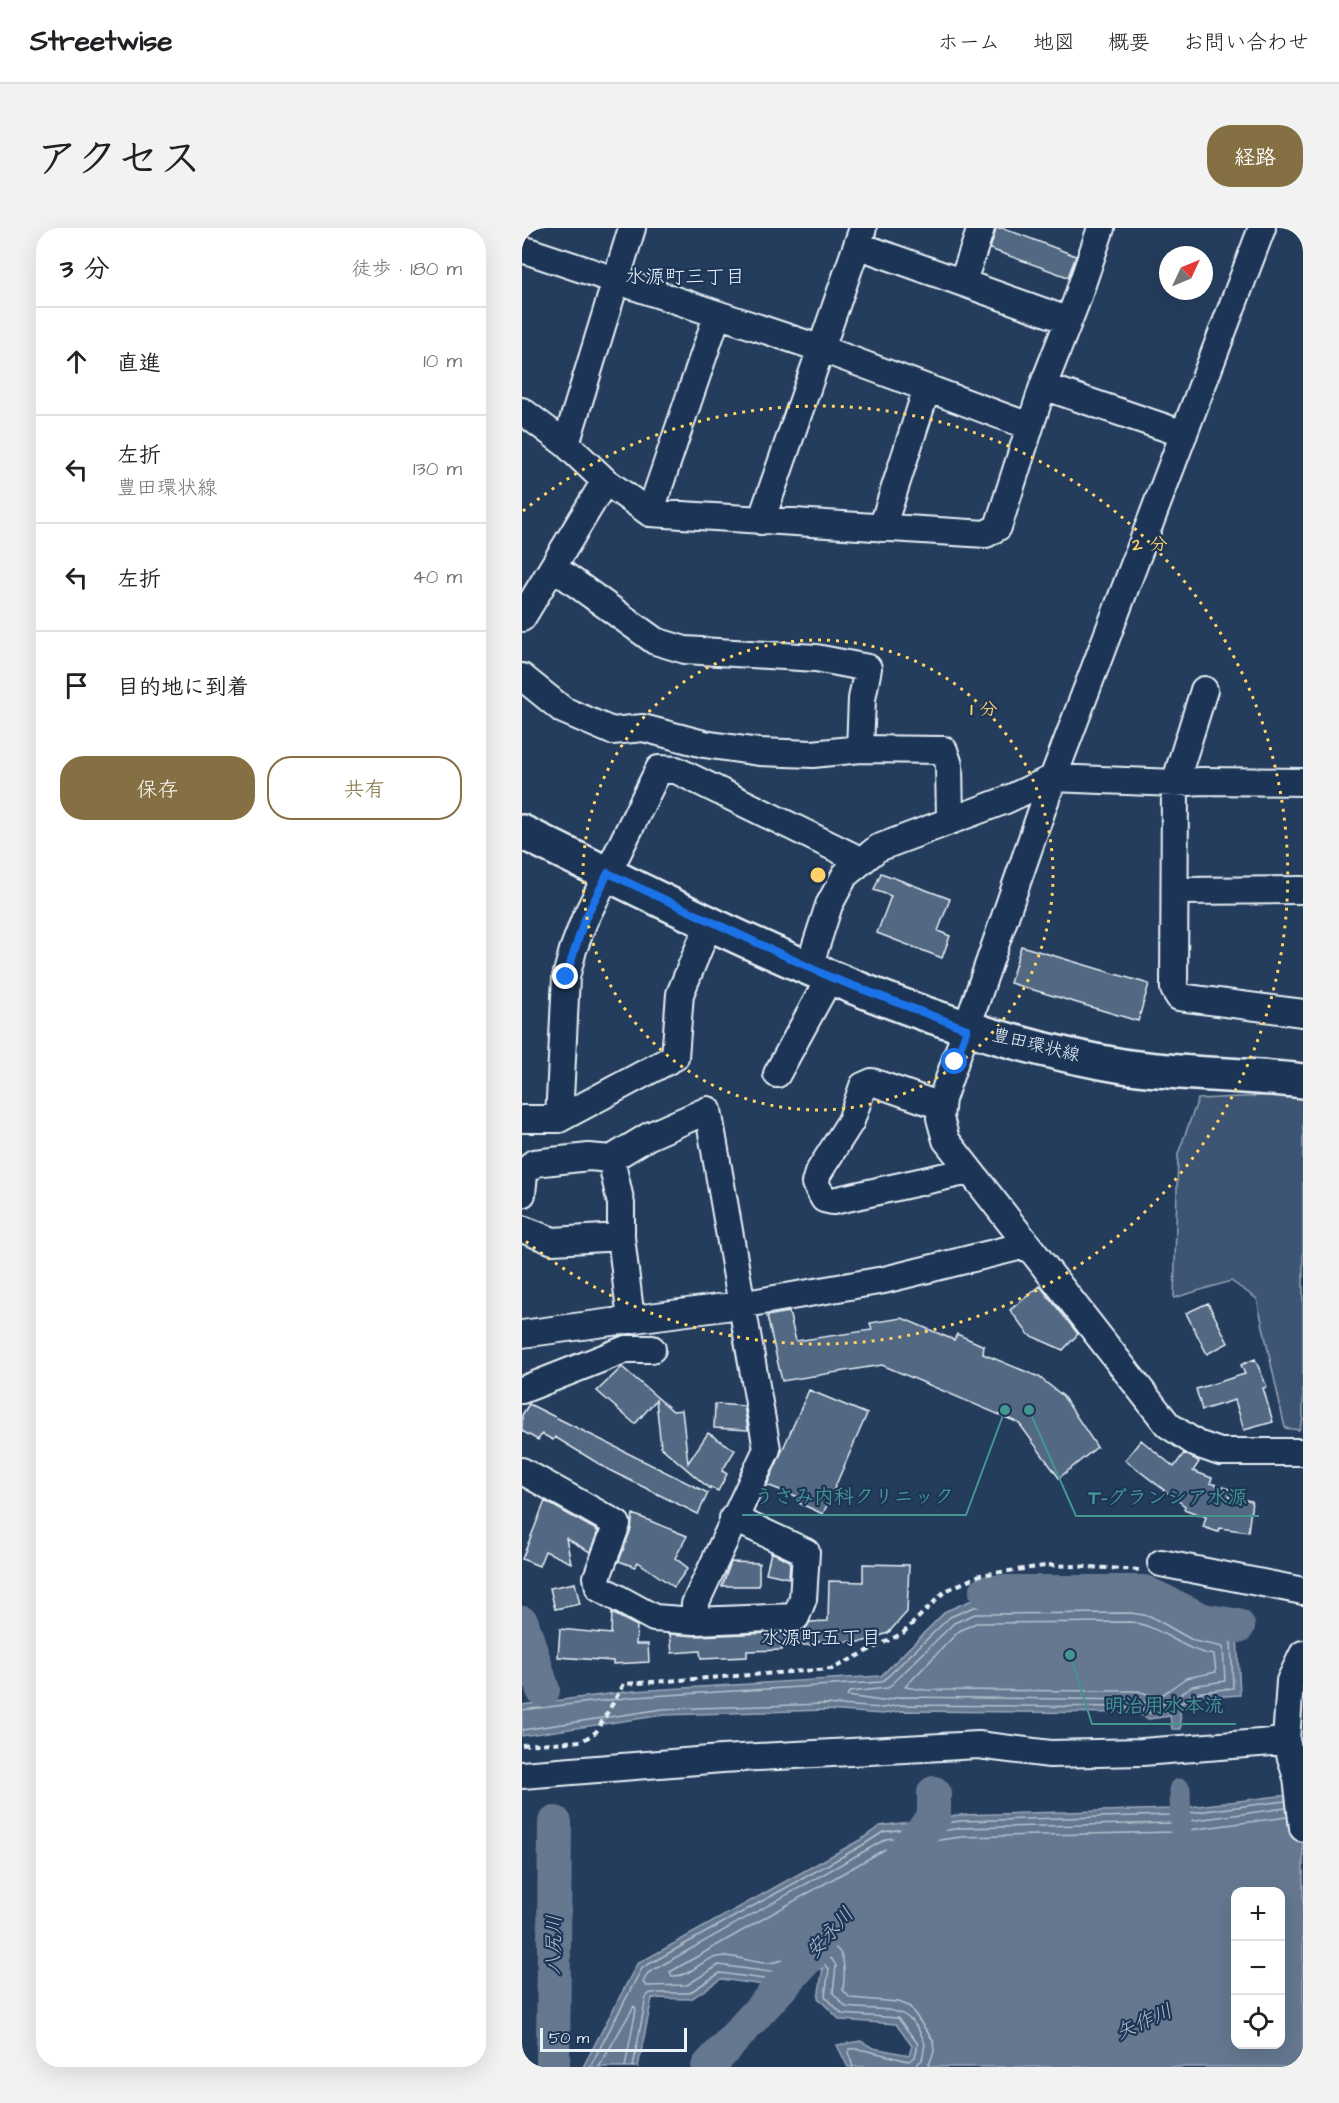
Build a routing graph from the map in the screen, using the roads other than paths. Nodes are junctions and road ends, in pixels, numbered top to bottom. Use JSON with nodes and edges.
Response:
{"nodes":[{"id":1,"x":632,"y":228,"type":"edge"},
{"id":2,"x":981,"y":228,"type":"edge"},
{"id":3,"x":1101,"y":228,"type":"edge"},
{"id":4,"x":1262,"y":228,"type":"edge"},
{"id":5,"x":860,"y":236,"type":"edge"},
{"id":6,"x":522,"y":249,"type":"edge"},
{"id":7,"x":615,"y":281,"type":"junction"},
{"id":8,"x":963,"y":281,"type":"junction"},
{"id":9,"x":717,"y":316,"type":"junction"},
{"id":10,"x":1067,"y":320,"type":"junction"},
{"id":11,"x":822,"y":349,"type":"junction"},
{"id":12,"x":1043,"y":386,"type":"junction"},
{"id":13,"x":927,"y":388,"type":"junction"},
{"id":14,"x":522,"y":411,"type":"edge"},
{"id":15,"x":1029,"y":426,"type":"junction"},
{"id":16,"x":1184,"y":434,"type":"junction"},
{"id":17,"x":566,"y":444,"type":"junction"},
{"id":18,"x":605,"y":481,"type":"junction"},
{"id":19,"x":650,"y":513,"type":"junction"},
{"id":20,"x":761,"y":521,"type":"junction"},
{"id":21,"x":882,"y":528,"type":"junction"},
{"id":22,"x":553,"y":567,"type":"junction"},
{"id":23,"x":522,"y":618,"type":"edge"},
{"id":24,"x":522,"y":677,"type":"edge"},
{"id":25,"x":1204,"y":690,"type":"dead end"},
{"id":26,"x":860,"y":749,"type":"junction"},
{"id":27,"x":1053,"y":778,"type":"junction"},
{"id":28,"x":1303,"y":782,"type":"edge"},
{"id":29,"x":1175,"y":783,"type":"junction"},
{"id":30,"x":951,"y":819,"type":"junction"},
{"id":31,"x":522,"y":831,"type":"edge"},
{"id":32,"x":862,"y":861,"type":"junction"},
{"id":33,"x":608,"y":873,"type":"junction"},
{"id":34,"x":1303,"y":890,"type":"edge"},
{"id":35,"x":1176,"y":891,"type":"junction"},
{"id":36,"x":710,"y":921,"type":"junction"},
{"id":37,"x":820,"y":972,"type":"junction"},
{"id":38,"x":1303,"y":1013,"type":"edge"},
{"id":39,"x":967,"y":1029,"type":"junction"},
{"id":40,"x":777,"y":1074,"type":"dead end"},
{"id":41,"x":1303,"y":1081,"type":"edge"},
{"id":42,"x":941,"y":1106,"type":"junction"},
{"id":43,"x":522,"y":1119,"type":"edge"},
{"id":44,"x":559,"y":1119,"type":"junction"},
{"id":45,"x":611,"y":1159,"type":"junction"},
{"id":46,"x":969,"y":1171,"type":"junction"},
{"id":47,"x":522,"y":1194,"type":"edge"},
{"id":48,"x":522,"y":1229,"type":"edge"},
{"id":49,"x":621,"y":1237,"type":"junction"},
{"id":50,"x":1026,"y":1245,"type":"junction"},
{"id":51,"x":740,"y":1305,"type":"junction"},
{"id":52,"x":631,"y":1320,"type":"junction"},
{"id":53,"x":522,"y":1334,"type":"edge"},
{"id":54,"x":652,"y":1349,"type":"dead end"},
{"id":55,"x":522,"y":1390,"type":"edge"},
{"id":56,"x":1303,"y":1452,"type":"edge"},
{"id":57,"x":522,"y":1471,"type":"edge"},
{"id":58,"x":733,"y":1518,"type":"junction"},
{"id":59,"x":1152,"y":1567,"type":"road end"},
{"id":60,"x":1303,"y":1591,"type":"edge"},
{"id":61,"x":695,"y":1621,"type":"junction"},
{"id":62,"x":1303,"y":1654,"type":"edge"},
{"id":63,"x":1286,"y":1741,"type":"junction"},
{"id":64,"x":522,"y":1775,"type":"edge"},
{"id":65,"x":1303,"y":1828,"type":"edge"}],
"edges":[{"from":1,"to":7,"type":"street"},
{"from":2,"to":8,"type":"street"},
{"from":3,"to":10,"type":"street"},
{"from":4,"to":16,"type":"street"},
{"from":5,"to":8,"type":"street"},
{"from":5,"to":11,"type":"street"},
{"from":6,"to":7,"type":"street"},
{"from":7,"to":9,"type":"street"},
{"from":7,"to":17,"type":"street"},
{"from":8,"to":10,"type":"street"},
{"from":9,"to":11,"type":"street"},
{"from":9,"to":19,"type":"street"},
{"from":10,"to":12,"type":"street"},
{"from":11,"to":13,"type":"street"},
{"from":11,"to":20,"type":"street"},
{"from":12,"to":15,"type":"street"},
{"from":12,"to":16,"type":"street"},
{"from":13,"to":15,"type":"street"},
{"from":13,"to":21,"type":"street"},
{"from":14,"to":17,"type":"street"},
{"from":15,"to":21,"type":"street"},
{"from":16,"to":27,"type":"street"},
{"from":17,"to":18,"type":"street"},
{"from":18,"to":19,"type":"street"},
{"from":18,"to":22,"type":"street"},
{"from":19,"to":20,"type":"street"},
{"from":20,"to":21,"type":"street"},
{"from":22,"to":23,"type":"street"},
{"from":22,"to":26,"type":"street"},
{"from":24,"to":26,"type":"street"},
{"from":25,"to":29,"type":"street"},
{"from":26,"to":30,"type":"street"},
{"from":27,"to":29,"type":"street"},
{"from":27,"to":30,"type":"street"},
{"from":27,"to":39,"type":"street"},
{"from":28,"to":29,"type":"street"},
{"from":29,"to":35,"type":"street"},
{"from":30,"to":32,"type":"street"},
{"from":31,"to":33,"type":"main road","name":"豊田環状線"},
{"from":32,"to":33,"type":"street"},
{"from":32,"to":37,"type":"street"},
{"from":33,"to":36,"type":"main road","name":"豊田環状線"},
{"from":33,"to":44,"type":"street"},
{"from":34,"to":35,"type":"street"},
{"from":35,"to":38,"type":"street"},
{"from":36,"to":37,"type":"main road","name":"豊田環状線"},
{"from":36,"to":44,"type":"street"},
{"from":37,"to":39,"type":"main road","name":"豊田環状線"},
{"from":37,"to":40,"type":"street"},
{"from":39,"to":41,"type":"main road","name":"豊田環状線"},
{"from":39,"to":42,"type":"street"},
{"from":42,"to":46,"type":"street"},
{"from":42,"to":46,"type":"street"},
{"from":43,"to":44,"type":"street"},
{"from":45,"to":47,"type":"street"},
{"from":45,"to":49,"type":"street"},
{"from":45,"to":51,"type":"street"},
{"from":46,"to":50,"type":"street"},
{"from":48,"to":49,"type":"street"},
{"from":49,"to":52,"type":"street"},
{"from":50,"to":51,"type":"street"},
{"from":50,"to":56,"type":"street"},
{"from":51,"to":52,"type":"street"},
{"from":51,"to":58,"type":"street"},
{"from":52,"to":53,"type":"street"},
{"from":54,"to":55,"type":"street"},
{"from":57,"to":61,"type":"street"},
{"from":58,"to":61,"type":"street"},
{"from":58,"to":61,"type":"street"},
{"from":59,"to":60,"type":"street"},
{"from":62,"to":63,"type":"street"},
{"from":63,"to":64,"type":"street"},
{"from":63,"to":65,"type":"street"}]}
